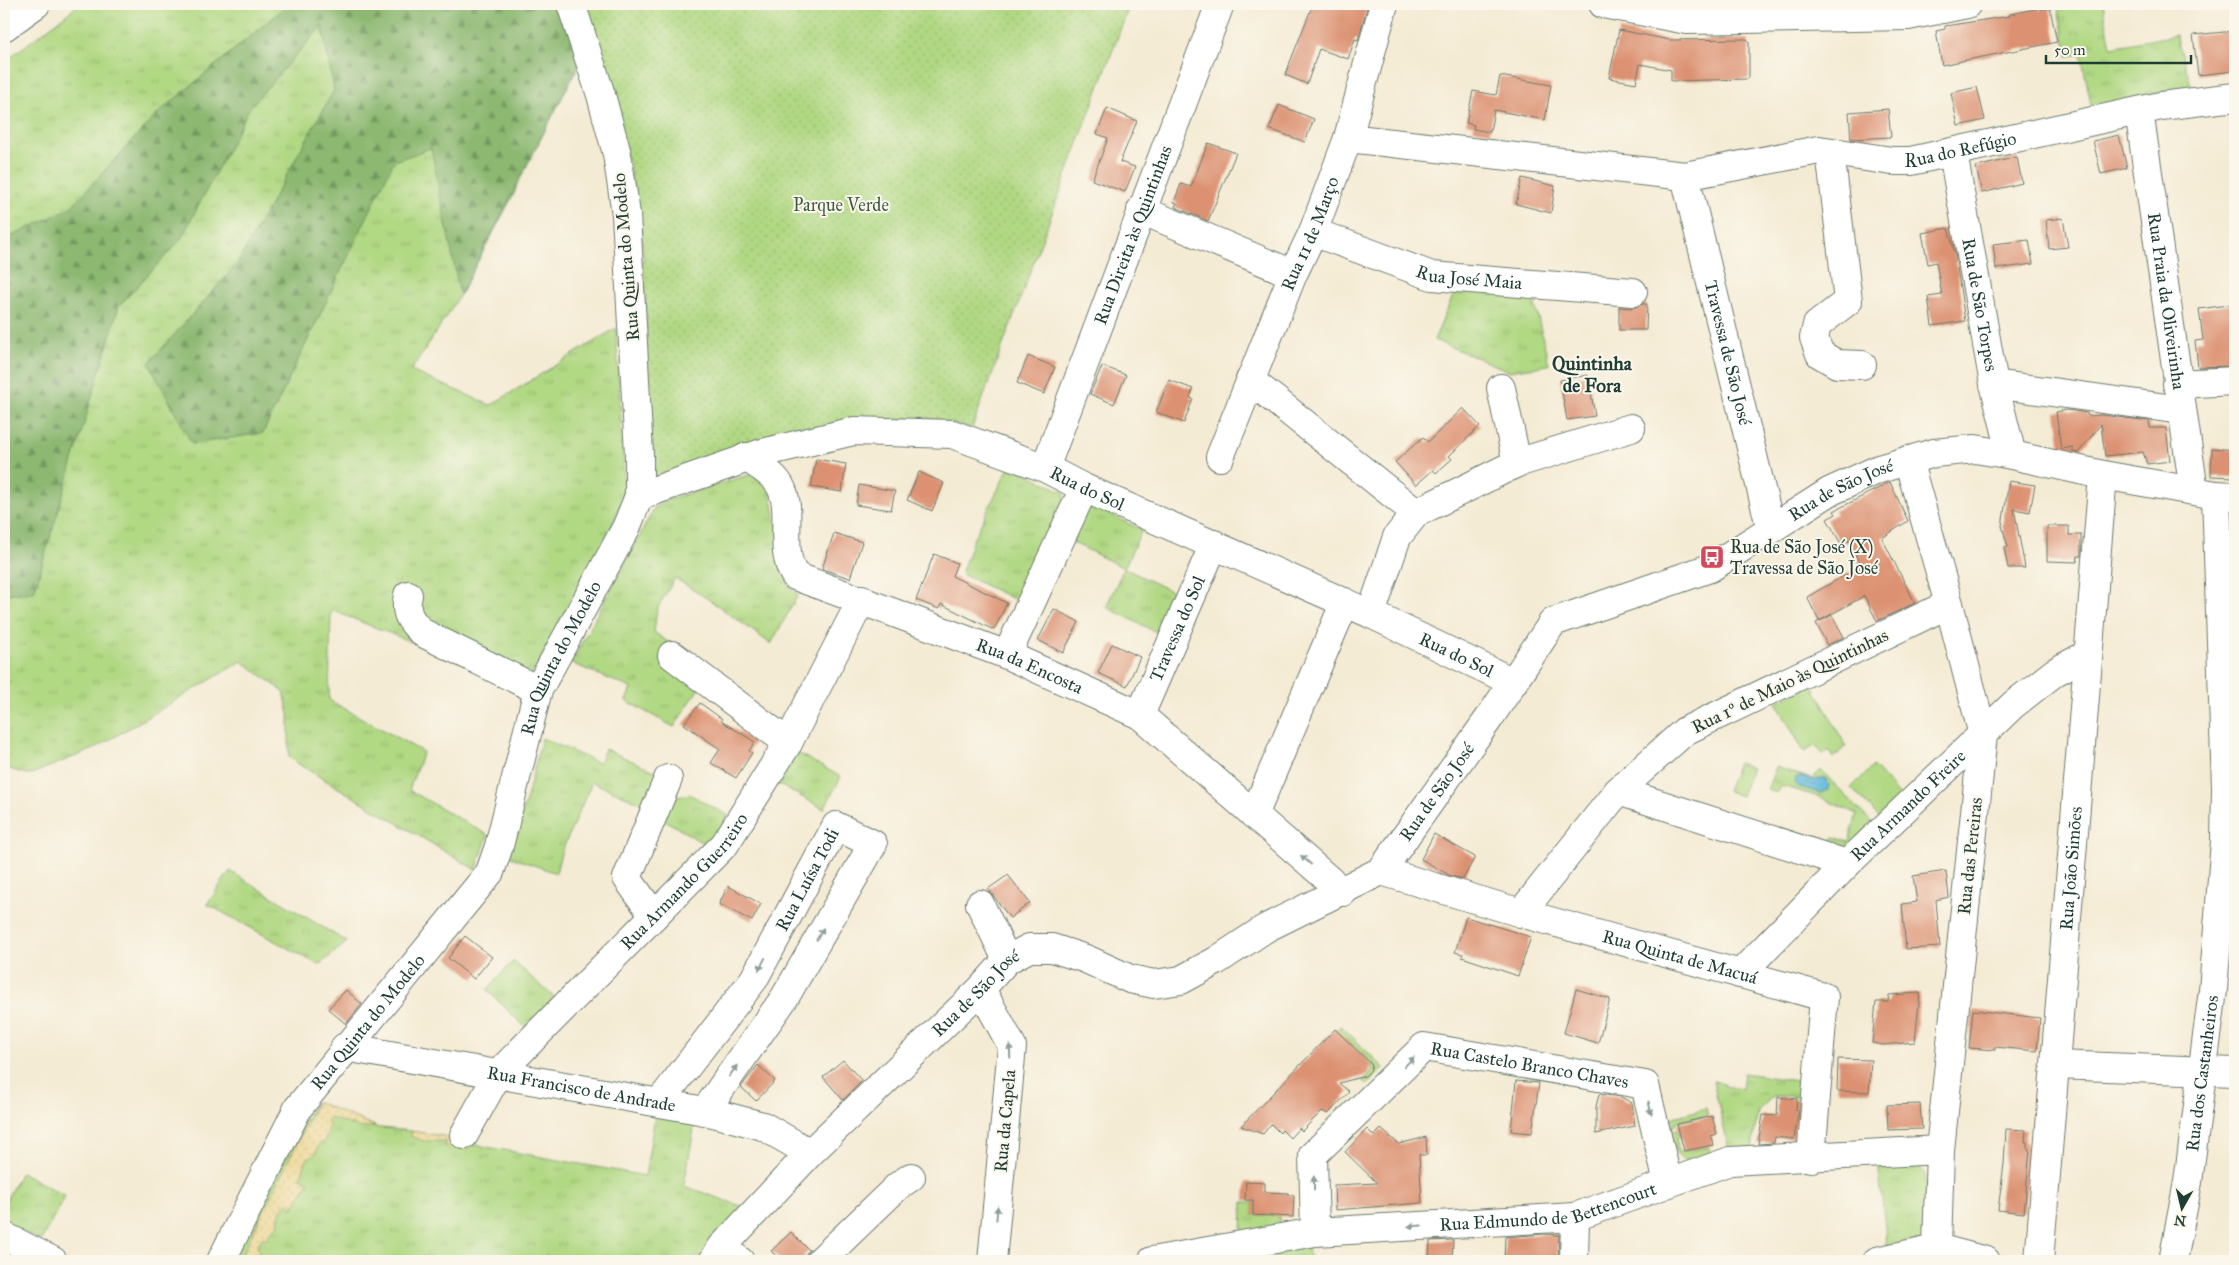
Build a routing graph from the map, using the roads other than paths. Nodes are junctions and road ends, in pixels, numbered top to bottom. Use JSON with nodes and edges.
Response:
{"nodes":[{"id":1,"x":36,"y":4,"type":"edge"},
{"id":2,"x":571,"y":4,"type":"edge"},
{"id":3,"x":1220,"y":4,"type":"edge"},
{"id":4,"x":1384,"y":4,"type":"edge"},
{"id":5,"x":1603,"y":4,"type":"edge"},
{"id":6,"x":1967,"y":4,"type":"edge"},
{"id":7,"x":1821,"y":10,"type":"edge"},
{"id":8,"x":4,"y":27,"type":"edge"},
{"id":9,"x":2235,"y":96,"type":"edge"},
{"id":10,"x":2139,"y":111,"type":"junction"},
{"id":11,"x":1348,"y":138,"type":"junction"},
{"id":12,"x":1830,"y":152,"type":"junction"},
{"id":13,"x":1953,"y":153,"type":"junction"},
{"id":14,"x":1685,"y":176,"type":"junction"},
{"id":15,"x":1141,"y":210,"type":"junction"},
{"id":16,"x":1313,"y":232,"type":"junction"},
{"id":17,"x":1293,"y":274,"type":"junction"},
{"id":18,"x":1633,"y":292,"type":"dead end"},
{"id":19,"x":1862,"y":365,"type":"dead end"},
{"id":20,"x":1250,"y":380,"type":"junction"},
{"id":21,"x":2235,"y":381,"type":"edge"},
{"id":22,"x":1994,"y":384,"type":"junction"},
{"id":23,"x":2177,"y":384,"type":"junction"},
{"id":24,"x":1501,"y":388,"type":"dead end"},
{"id":25,"x":2182,"y":410,"type":"junction"},
{"id":26,"x":1631,"y":428,"type":"dead end"},
{"id":27,"x":2012,"y":455,"type":"junction"},
{"id":28,"x":746,"y":457,"type":"junction"},
{"id":29,"x":1220,"y":457,"type":"dead end"},
{"id":30,"x":1908,"y":460,"type":"junction"},
{"id":31,"x":1517,"y":463,"type":"junction"},
{"id":32,"x":1045,"y":468,"type":"junction"},
{"id":33,"x":2103,"y":475,"type":"junction"},
{"id":34,"x":1084,"y":488,"type":"junction"},
{"id":35,"x":2215,"y":494,"type":"edge"},
{"id":36,"x":640,"y":496,"type":"junction"},
{"id":37,"x":1416,"y":513,"type":"junction"},
{"id":38,"x":1771,"y":530,"type":"junction"},
{"id":39,"x":1214,"y":544,"type":"junction"},
{"id":40,"x":408,"y":595,"type":"dead end"},
{"id":41,"x":862,"y":599,"type":"junction"},
{"id":42,"x":1345,"y":602,"type":"junction"},
{"id":43,"x":1949,"y":604,"type":"junction"},
{"id":44,"x":1371,"y":614,"type":"junction"},
{"id":45,"x":2088,"y":654,"type":"junction"},
{"id":46,"x":672,"y":655,"type":"dead end"},
{"id":47,"x":1007,"y":655,"type":"junction"},
{"id":48,"x":1513,"y":682,"type":"junction"},
{"id":49,"x":538,"y":690,"type":"junction"},
{"id":50,"x":1140,"y":715,"type":"junction"},
{"id":51,"x":1983,"y":735,"type":"junction"},
{"id":52,"x":788,"y":743,"type":"junction"},
{"id":53,"x":668,"y":779,"type":"dead end"},
{"id":54,"x":1618,"y":791,"type":"junction"},
{"id":55,"x":1254,"y":815,"type":"junction"},
{"id":56,"x":1847,"y":864,"type":"junction"},
{"id":57,"x":1381,"y":872,"type":"junction"},
{"id":58,"x":1343,"y":892,"type":"junction"},
{"id":59,"x":980,"y":904,"type":"dead end"},
{"id":60,"x":1521,"y":913,"type":"junction"},
{"id":61,"x":654,"y":916,"type":"junction"},
{"id":62,"x":1007,"y":960,"type":"junction"},
{"id":63,"x":1740,"y":974,"type":"junction"},
{"id":64,"x":980,"y":989,"type":"junction"},
{"id":65,"x":345,"y":1047,"type":"junction"},
{"id":66,"x":2055,"y":1065,"type":"junction"},
{"id":67,"x":2202,"y":1071,"type":"junction"},
{"id":68,"x":2235,"y":1072,"type":"edge"},
{"id":69,"x":498,"y":1074,"type":"junction"},
{"id":70,"x":659,"y":1103,"type":"junction"},
{"id":71,"x":704,"y":1111,"type":"junction"},
{"id":72,"x":464,"y":1134,"type":"dead end"},
{"id":73,"x":1940,"y":1150,"type":"junction"},
{"id":74,"x":810,"y":1153,"type":"junction"},
{"id":75,"x":1811,"y":1158,"type":"junction"},
{"id":76,"x":912,"y":1177,"type":"dead end"},
{"id":77,"x":1668,"y":1184,"type":"junction"},
{"id":78,"x":1575,"y":1217,"type":"junction"},
{"id":79,"x":1315,"y":1232,"type":"junction"},
{"id":80,"x":4,"y":1236,"type":"edge"},
{"id":81,"x":226,"y":1255,"type":"edge"},
{"id":82,"x":1935,"y":1255,"type":"edge"},
{"id":83,"x":725,"y":1257,"type":"edge"},
{"id":84,"x":53,"y":1261,"type":"edge"},
{"id":85,"x":820,"y":1261,"type":"edge"},
{"id":86,"x":992,"y":1261,"type":"edge"},
{"id":87,"x":1152,"y":1261,"type":"edge"},
{"id":88,"x":1574,"y":1261,"type":"edge"},
{"id":89,"x":1877,"y":1261,"type":"edge"},
{"id":90,"x":1986,"y":1261,"type":"edge"},
{"id":91,"x":2039,"y":1261,"type":"edge"},
{"id":92,"x":2174,"y":1261,"type":"edge"}],
"edges":[{"from":1,"to":8,"type":"street"},
{"from":2,"to":36,"type":"street","name":"Rua Quinta do Modelo"},
{"from":3,"to":15,"type":"street","name":"Rua Direita às Quintinhas"},
{"from":4,"to":11,"type":"street","name":"Rua 11 de Março"},
{"from":5,"to":7,"type":"street"},
{"from":6,"to":7,"type":"street"},
{"from":9,"to":10,"type":"street","name":"Rua do Refúgio"},
{"from":10,"to":13,"type":"street","name":"Rua do Refúgio"},
{"from":10,"to":23,"type":"street","name":"Rua Praia da Oliveirinha"},
{"from":11,"to":14,"type":"street","name":"Rua do Refúgio"},
{"from":11,"to":16,"type":"street","name":"Rua 11 de Março"},
{"from":12,"to":13,"type":"street","name":"Rua do Refúgio"},
{"from":12,"to":14,"type":"street","name":"Rua do Refúgio"},
{"from":12,"to":19,"type":"street"},
{"from":13,"to":22,"type":"street","name":"Rua de São Torpes"},
{"from":14,"to":38,"type":"street","name":"Travessa de São José"},
{"from":15,"to":17,"type":"street"},
{"from":15,"to":32,"type":"street","name":"Rua Direita às Quintinhas"},
{"from":16,"to":17,"type":"street","name":"Rua 11 de Março"},
{"from":16,"to":18,"type":"street","name":"Rua José Maia"},
{"from":17,"to":20,"type":"street","name":"Rua 11 de Março"},
{"from":20,"to":29,"type":"street","name":"Rua 11 de Março"},
{"from":20,"to":37,"type":"street"},
{"from":21,"to":23,"type":"street"},
{"from":22,"to":25,"type":"street"},
{"from":22,"to":27,"type":"street","name":"Rua de São Torpes"},
{"from":23,"to":25,"type":"street","name":"Rua Praia da Oliveirinha"},
{"from":24,"to":31,"type":"street"},
{"from":25,"to":35,"type":"street","name":"Rua Praia da Oliveirinha"},
{"from":26,"to":31,"type":"street"},
{"from":27,"to":30,"type":"street","name":"Rua de São José"},
{"from":27,"to":33,"type":"street","name":"Rua de São José"},
{"from":28,"to":32,"type":"street","name":"Rua do Sol"},
{"from":28,"to":36,"type":"street","name":"Rua do Sol"},
{"from":28,"to":41,"type":"street","name":"Rua da Encosta"},
{"from":30,"to":38,"type":"street","name":"Rua de São José"},
{"from":30,"to":43,"type":"street","name":"Rua das Pereiras"},
{"from":31,"to":37,"type":"street"},
{"from":32,"to":34,"type":"street","name":"Rua do Sol"},
{"from":33,"to":35,"type":"street","name":"Rua de São José"},
{"from":33,"to":45,"type":"street","name":"Rua João Simões"},
{"from":34,"to":39,"type":"street","name":"Rua do Sol"},
{"from":34,"to":47,"type":"street"},
{"from":35,"to":67,"type":"street","name":"Rua dos Castanheiros"},
{"from":36,"to":49,"type":"street","name":"Rua Quinta do Modelo"},
{"from":37,"to":44,"type":"street"},
{"from":38,"to":48,"type":"street","name":"Rua de São José"},
{"from":39,"to":42,"type":"street","name":"Rua do Sol"},
{"from":39,"to":50,"type":"street","name":"Travessa do Sol"},
{"from":40,"to":49,"type":"street"},
{"from":41,"to":47,"type":"street","name":"Rua da Encosta"},
{"from":41,"to":52,"type":"street","name":"Rua Armando Guerreiro"},
{"from":42,"to":44,"type":"street","name":"Rua do Sol"},
{"from":42,"to":55,"type":"street"},
{"from":43,"to":51,"type":"street","name":"Rua das Pereiras"},
{"from":43,"to":54,"type":"street","name":"Rua 1º de Maio às Quintinhas"},
{"from":44,"to":48,"type":"street","name":"Rua do Sol"},
{"from":45,"to":51,"type":"street","name":"Rua Armando Freire"},
{"from":45,"to":66,"type":"street","name":"Rua João Simões"},
{"from":46,"to":52,"type":"street"},
{"from":47,"to":50,"type":"street","name":"Rua da Encosta"},
{"from":48,"to":57,"type":"street","name":"Rua de São José"},
{"from":49,"to":65,"type":"street","name":"Rua Quinta do Modelo"},
{"from":50,"to":55,"type":"street","name":"Rua da Encosta"},
{"from":51,"to":56,"type":"street","name":"Rua Armando Freire"},
{"from":51,"to":73,"type":"street","name":"Rua das Pereiras"},
{"from":52,"to":61,"type":"street","name":"Rua Armando Guerreiro"},
{"from":53,"to":61,"type":"street"},
{"from":54,"to":56,"type":"street"},
{"from":54,"to":60,"type":"street","name":"Rua 1º de Maio às Quintinhas"},
{"from":58,"to":55,"type":"street","name":"Rua da Encosta","one_way":true},
{"from":56,"to":63,"type":"street","name":"Rua Armando Freire"},
{"from":57,"to":58,"type":"street","name":"Rua de São José"},
{"from":57,"to":60,"type":"street","name":"Rua Quinta de Macuá"},
{"from":58,"to":62,"type":"street","name":"Rua de São José"},
{"from":59,"to":62,"type":"street"},
{"from":60,"to":63,"type":"street","name":"Rua Quinta de Macuá"},
{"from":61,"to":69,"type":"street","name":"Rua Armando Guerreiro"},
{"from":62,"to":64,"type":"street","name":"Rua de São José"},
{"from":63,"to":75,"type":"street","name":"Rua Quinta de Macuá"},
{"from":64,"to":74,"type":"street","name":"Rua de São José"},
{"from":86,"to":64,"type":"street","name":"Rua da Capela","one_way":true},
{"from":65,"to":69,"type":"street","name":"Rua Francisco de Andrade"},
{"from":65,"to":81,"type":"street","name":"Rua Quinta do Modelo"},
{"from":66,"to":67,"type":"street"},
{"from":66,"to":91,"type":"street","name":"Rua João Simões"},
{"from":67,"to":68,"type":"street"},
{"from":67,"to":92,"type":"street","name":"Rua dos Castanheiros"},
{"from":69,"to":70,"type":"street","name":"Rua Francisco de Andrade"},
{"from":69,"to":72,"type":"street","name":"Rua Armando Guerreiro"},
{"from":70,"to":71,"type":"street","name":"Rua Francisco de Andrade"},
{"from":71,"to":70,"type":"street","name":"Rua Luísa Todi","one_way":true},
{"from":71,"to":74,"type":"street","name":"Rua Francisco de Andrade"},
{"from":73,"to":75,"type":"street","name":"Rua Edmundo de Bettencourt"},
{"from":73,"to":82,"type":"street","name":"Rua das Pereiras"},
{"from":74,"to":83,"type":"street","name":"Rua de São José"},
{"from":75,"to":77,"type":"street","name":"Rua Edmundo de Bettencourt"},
{"from":76,"to":85,"type":"street"},
{"from":77,"to":78,"type":"street","name":"Rua Edmundo de Bettencourt"},
{"from":79,"to":77,"type":"street","name":"Rua Castelo Branco Chaves","one_way":true},
{"from":78,"to":79,"type":"street","name":"Rua Edmundo de Bettencourt","one_way":true},
{"from":78,"to":88,"type":"street"},
{"from":79,"to":87,"type":"street","name":"Rua Edmundo de Bettencourt"},
{"from":80,"to":84,"type":"street"},
{"from":82,"to":89,"type":"street"},
{"from":82,"to":90,"type":"street"}]}
